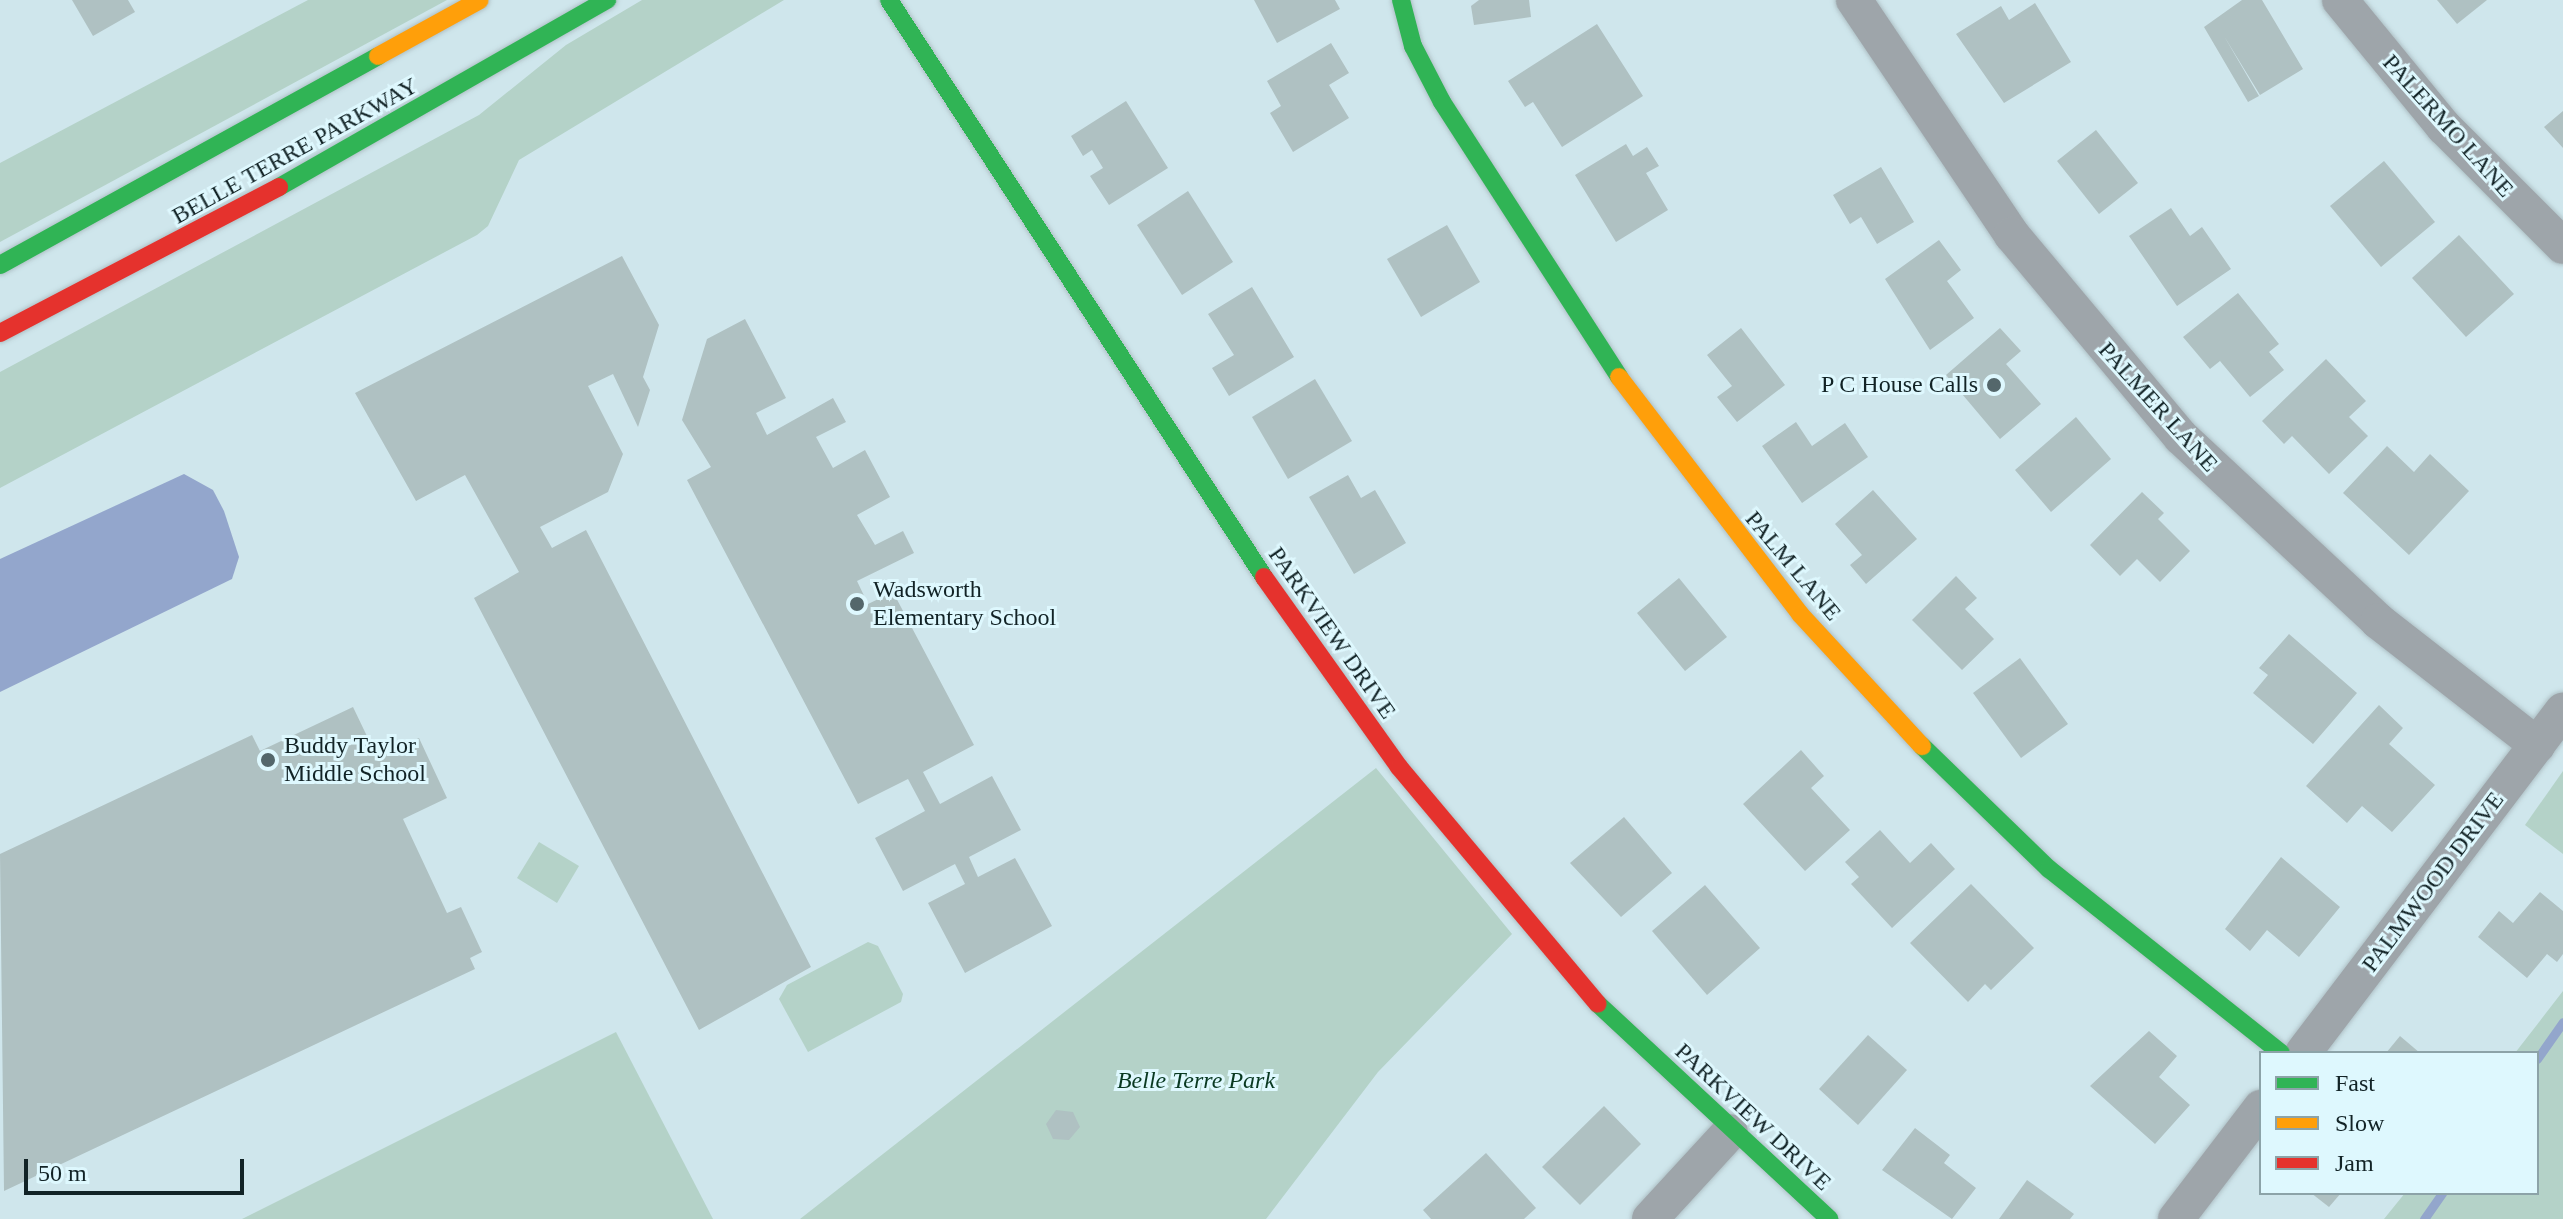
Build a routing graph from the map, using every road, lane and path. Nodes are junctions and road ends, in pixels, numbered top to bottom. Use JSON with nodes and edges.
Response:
{"nodes":[{"id":1,"x":480,"y":0,"type":"edge"},
{"id":2,"x":607,"y":0,"type":"edge"},
{"id":3,"x":889,"y":0,"type":"edge"},
{"id":4,"x":1401,"y":0,"type":"edge"},
{"id":5,"x":1854,"y":0,"type":"edge"},
{"id":6,"x":2340,"y":0,"type":"edge"},
{"id":7,"x":2563,"y":246,"type":"edge"},
{"id":8,"x":0,"y":265,"type":"edge"},
{"id":9,"x":0,"y":333,"type":"edge"},
{"id":10,"x":2563,"y":711,"type":"edge"},
{"id":11,"x":2537,"y":745,"type":"junction"},
{"id":12,"x":2278,"y":1051,"type":"edge"},
{"id":13,"x":2305,"y":1051,"type":"edge"},
{"id":14,"x":2259,"y":1111,"type":"edge"},
{"id":15,"x":1730,"y":1132,"type":"junction"},
{"id":16,"x":1650,"y":1219,"type":"edge"},
{"id":17,"x":1829,"y":1219,"type":"edge"},
{"id":18,"x":2176,"y":1219,"type":"edge"}],
"edges":[{"from":1,"to":8,"type":"street","name":"BELLE TERRE PARKWAY"},
{"from":2,"to":9,"type":"street","name":"BELLE TERRE PARKWAY"},
{"from":3,"to":15,"type":"street","name":"PARKVIEW DRIVE"},
{"from":4,"to":12,"type":"street","name":"PALM LANE"},
{"from":5,"to":11,"type":"street","name":"PALMER LANE"},
{"from":6,"to":7,"type":"street","name":"PALERMO LANE"},
{"from":10,"to":11,"type":"street","name":"PALMWOOD DRIVE"},
{"from":11,"to":13,"type":"street","name":"PALMWOOD DRIVE"},
{"from":14,"to":18,"type":"street"},
{"from":15,"to":16,"type":"street"},
{"from":15,"to":17,"type":"street","name":"PARKVIEW DRIVE"}]}
